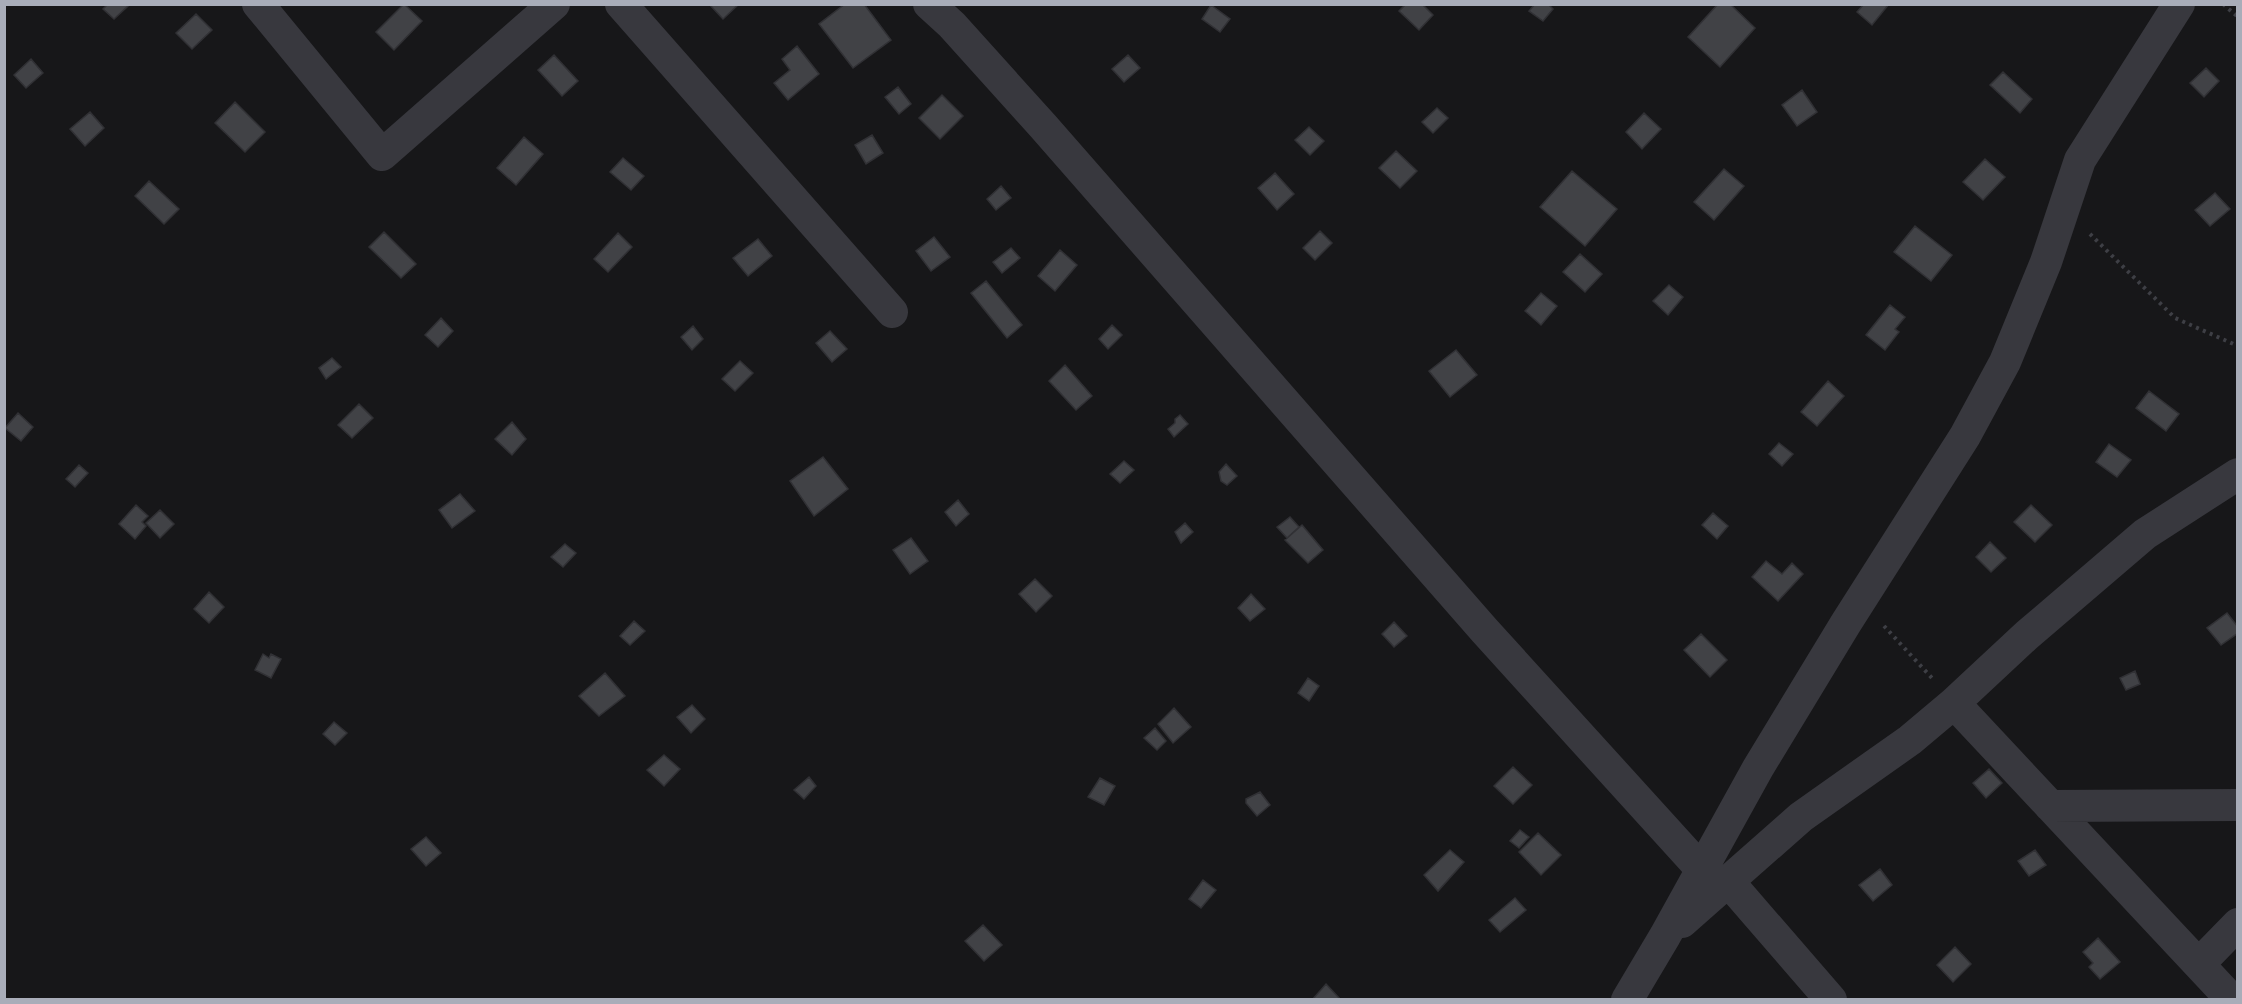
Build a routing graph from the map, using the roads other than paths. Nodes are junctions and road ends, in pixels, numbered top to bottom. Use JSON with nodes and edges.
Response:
{"nodes":[{"id":1,"x":258,"y":4,"type":"edge"},
{"id":2,"x":554,"y":4,"type":"edge"},
{"id":3,"x":621,"y":4,"type":"edge"},
{"id":4,"x":929,"y":4,"type":"edge"},
{"id":5,"x":2179,"y":4,"type":"edge"},
{"id":6,"x":892,"y":312,"type":"dead end"},
{"id":7,"x":2238,"y":474,"type":"edge"},
{"id":8,"x":1954,"y":703,"type":"junction"},
{"id":9,"x":2238,"y":805,"type":"edge"},
{"id":10,"x":2050,"y":806,"type":"junction"},
{"id":11,"x":1715,"y":876,"type":"junction"},
{"id":12,"x":2238,"y":924,"type":"edge"},
{"id":13,"x":2199,"y":964,"type":"junction"},
{"id":14,"x":1627,"y":999,"type":"edge"},
{"id":15,"x":1831,"y":999,"type":"edge"},
{"id":16,"x":2232,"y":999,"type":"edge"}],
"edges":[{"from":1,"to":2,"type":"street"},
{"from":3,"to":6,"type":"street"},
{"from":4,"to":11,"type":"street"},
{"from":5,"to":11,"type":"street"},
{"from":7,"to":8,"type":"street"},
{"from":8,"to":10,"type":"street"},
{"from":8,"to":11,"type":"street"},
{"from":9,"to":10,"type":"street"},
{"from":10,"to":13,"type":"street"},
{"from":11,"to":14,"type":"street"},
{"from":11,"to":15,"type":"street"},
{"from":12,"to":13,"type":"street"},
{"from":13,"to":16,"type":"street"}]}
